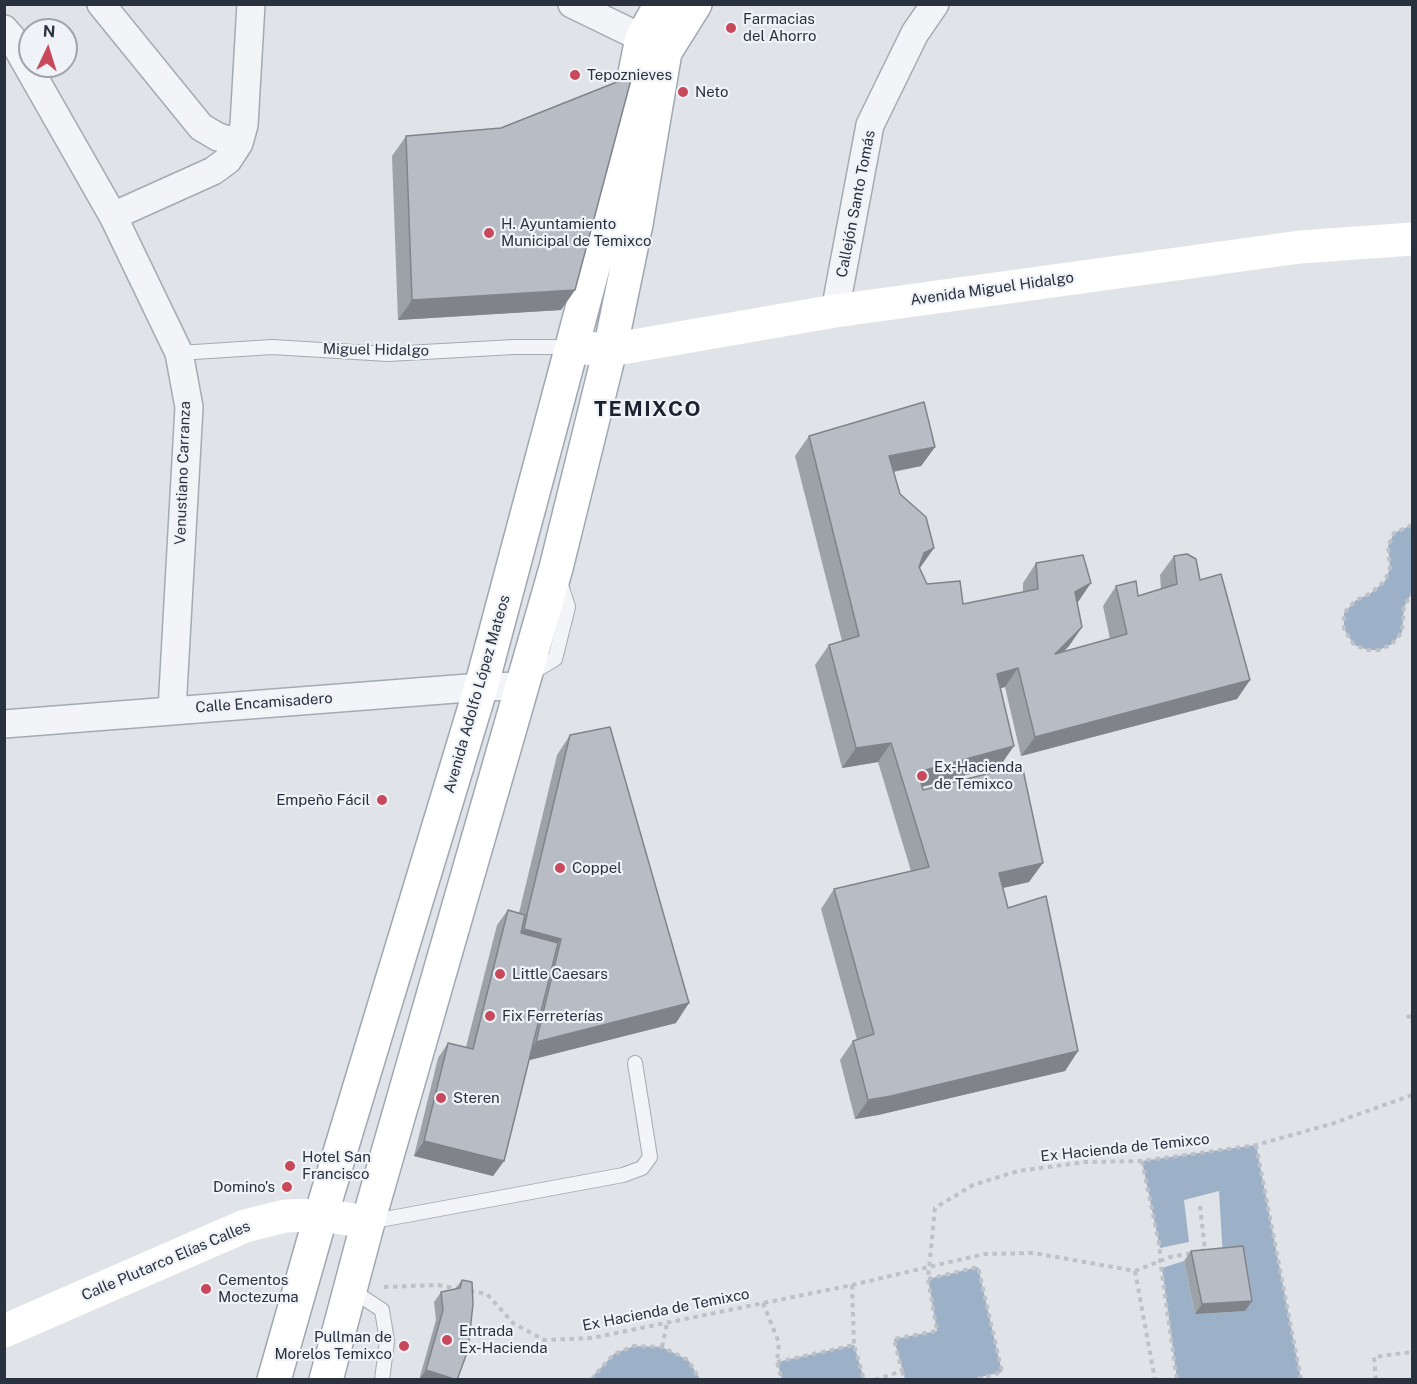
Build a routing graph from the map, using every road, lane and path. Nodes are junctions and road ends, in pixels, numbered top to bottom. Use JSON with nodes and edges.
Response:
{"nodes":[{"id":1,"x":101,"y":4,"type":"edge"},
{"id":2,"x":251,"y":4,"type":"edge"},
{"id":3,"x":572,"y":4,"type":"edge"},
{"id":4,"x":661,"y":4,"type":"edge"},
{"id":5,"x":695,"y":4,"type":"edge"},
{"id":6,"x":935,"y":4,"type":"edge"},
{"id":7,"x":612,"y":14,"type":"edge"},
{"id":8,"x":4,"y":29,"type":"edge"},
{"id":9,"x":654,"y":45,"type":"junction"},
{"id":10,"x":239,"y":143,"type":"junction"},
{"id":11,"x":113,"y":216,"type":"junction"},
{"id":12,"x":1413,"y":239,"type":"edge"},
{"id":13,"x":835,"y":311,"type":"junction"},
{"id":14,"x":573,"y":347,"type":"junction"},
{"id":15,"x":610,"y":350,"type":"junction"},
{"id":16,"x":179,"y":353,"type":"junction"},
{"id":17,"x":1413,"y":525,"type":"edge"},
{"id":18,"x":1413,"y":594,"type":"edge"},
{"id":19,"x":524,"y":681,"type":"junction"},
{"id":20,"x":481,"y":687,"type":"junction"},
{"id":21,"x":172,"y":710,"type":"junction"},
{"id":22,"x":4,"y":724,"type":"edge"},
{"id":23,"x":1413,"y":1016,"type":"edge"},
{"id":24,"x":1413,"y":1021,"type":"edge"},
{"id":25,"x":635,"y":1063,"type":"dead end"},
{"id":26,"x":1413,"y":1095,"type":"edge"},
{"id":27,"x":1256,"y":1145,"type":"junction"},
{"id":28,"x":1142,"y":1161,"type":"junction"},
{"id":29,"x":1200,"y":1206,"type":"dead end"},
{"id":30,"x":321,"y":1215,"type":"junction"},
{"id":31,"x":368,"y":1222,"type":"junction"},
{"id":32,"x":1160,"y":1260,"type":"junction"},
{"id":33,"x":928,"y":1267,"type":"junction"},
{"id":34,"x":1135,"y":1271,"type":"junction"},
{"id":35,"x":928,"y":1279,"type":"junction"},
{"id":36,"x":852,"y":1285,"type":"junction"},
{"id":37,"x":350,"y":1289,"type":"junction"},
{"id":38,"x":763,"y":1304,"type":"junction"},
{"id":39,"x":667,"y":1323,"type":"junction"},
{"id":40,"x":4,"y":1330,"type":"edge"},
{"id":41,"x":854,"y":1345,"type":"junction"},
{"id":42,"x":662,"y":1347,"type":"junction"},
{"id":43,"x":1413,"y":1352,"type":"edge"},
{"id":44,"x":777,"y":1362,"type":"junction"},
{"id":45,"x":902,"y":1371,"type":"junction"},
{"id":46,"x":274,"y":1380,"type":"edge"},
{"id":47,"x":326,"y":1380,"type":"edge"},
{"id":48,"x":382,"y":1380,"type":"edge"},
{"id":49,"x":592,"y":1380,"type":"edge"},
{"id":50,"x":700,"y":1380,"type":"edge"},
{"id":51,"x":782,"y":1380,"type":"edge"},
{"id":52,"x":864,"y":1380,"type":"edge"},
{"id":53,"x":875,"y":1380,"type":"edge"},
{"id":54,"x":905,"y":1380,"type":"edge"},
{"id":55,"x":973,"y":1380,"type":"edge"},
{"id":56,"x":1155,"y":1380,"type":"edge"},
{"id":57,"x":1177,"y":1380,"type":"edge"},
{"id":58,"x":1296,"y":1380,"type":"edge"},
{"id":59,"x":1376,"y":1380,"type":"edge"}],
"edges":[{"from":1,"to":10,"type":"street"},
{"from":2,"to":10,"type":"street"},
{"from":3,"to":7,"type":"street"},
{"from":4,"to":9,"type":"main road","name":"Avenida Adolfo López Mateos"},
{"from":5,"to":9,"type":"main road","name":"Avenida Adolfo López Mateos"},
{"from":6,"to":13,"type":"street","name":"Callejón Santo Tomás"},
{"from":7,"to":9,"type":"street"},
{"from":8,"to":11,"type":"street","name":"Venustiano Carranza"},
{"from":9,"to":14,"type":"main road","name":"Avenida Adolfo López Mateos"},
{"from":9,"to":15,"type":"main road","name":"Avenida Adolfo López Mateos"},
{"from":10,"to":11,"type":"street"},
{"from":11,"to":16,"type":"street","name":"Venustiano Carranza"},
{"from":12,"to":13,"type":"main road","name":"Avenida Miguel Hidalgo"},
{"from":13,"to":15,"type":"main road","name":"Avenida Miguel Hidalgo"},
{"from":14,"to":15,"type":"main road","name":"Avenida Miguel Hidalgo"},
{"from":14,"to":16,"type":"lane","name":"Miguel Hidalgo"},
{"from":14,"to":20,"type":"main road","name":"Avenida Adolfo López Mateos"},
{"from":15,"to":19,"type":"main road","name":"Avenida Adolfo López Mateos"},
{"from":16,"to":21,"type":"street","name":"Venustiano Carranza"},
{"from":17,"to":18,"type":"path"},
{"from":19,"to":20,"type":"street","name":"Calle Encamisadero"},
{"from":19,"to":31,"type":"main road","name":"Avenida Adolfo López Mateos"},
{"from":20,"to":21,"type":"street","name":"Calle Encamisadero"},
{"from":20,"to":30,"type":"main road","name":"Avenida Adolfo López Mateos"},
{"from":21,"to":22,"type":"street","name":"Calle Encamisadero"},
{"from":23,"to":24,"type":"path"},
{"from":25,"to":31,"type":"lane"},
{"from":26,"to":27,"type":"path","name":"Ex Hacienda de Temixco"},
{"from":27,"to":28,"type":"path","name":"Ex Hacienda de Temixco"},
{"from":27,"to":58,"type":"path"},
{"from":28,"to":32,"type":"path"},
{"from":28,"to":33,"type":"path","name":"Ex Hacienda de Temixco"},
{"from":29,"to":32,"type":"path"},
{"from":30,"to":31,"type":"main road","name":"Calle Plutarco Elías Calles"},
{"from":30,"to":40,"type":"main road","name":"Calle Plutarco Elías Calles"},
{"from":30,"to":46,"type":"main road","name":"Avenida Adolfo López Mateos"},
{"from":31,"to":37,"type":"main road","name":"Avenida Adolfo López Mateos"},
{"from":32,"to":34,"type":"path"},
{"from":32,"to":57,"type":"path"},
{"from":33,"to":34,"type":"path","name":"Ex Hacienda de Temixco"},
{"from":33,"to":35,"type":"path"},
{"from":33,"to":36,"type":"path","name":"Ex Hacienda de Temixco"},
{"from":34,"to":56,"type":"path"},
{"from":35,"to":45,"type":"path"},
{"from":35,"to":55,"type":"path"},
{"from":36,"to":38,"type":"path","name":"Ex Hacienda de Temixco"},
{"from":36,"to":41,"type":"path"},
{"from":37,"to":39,"type":"path","name":"Ex Hacienda de Temixco"},
{"from":37,"to":47,"type":"main road","name":"Avenida Adolfo López Mateos"},
{"from":37,"to":48,"type":"lane"},
{"from":38,"to":39,"type":"path","name":"Ex Hacienda de Temixco"},
{"from":38,"to":44,"type":"path"},
{"from":39,"to":42,"type":"path"},
{"from":41,"to":44,"type":"path"},
{"from":41,"to":52,"type":"path"},
{"from":42,"to":49,"type":"path"},
{"from":42,"to":50,"type":"path"},
{"from":43,"to":59,"type":"path"},
{"from":44,"to":51,"type":"path"},
{"from":45,"to":53,"type":"path"},
{"from":45,"to":54,"type":"path"}]}
